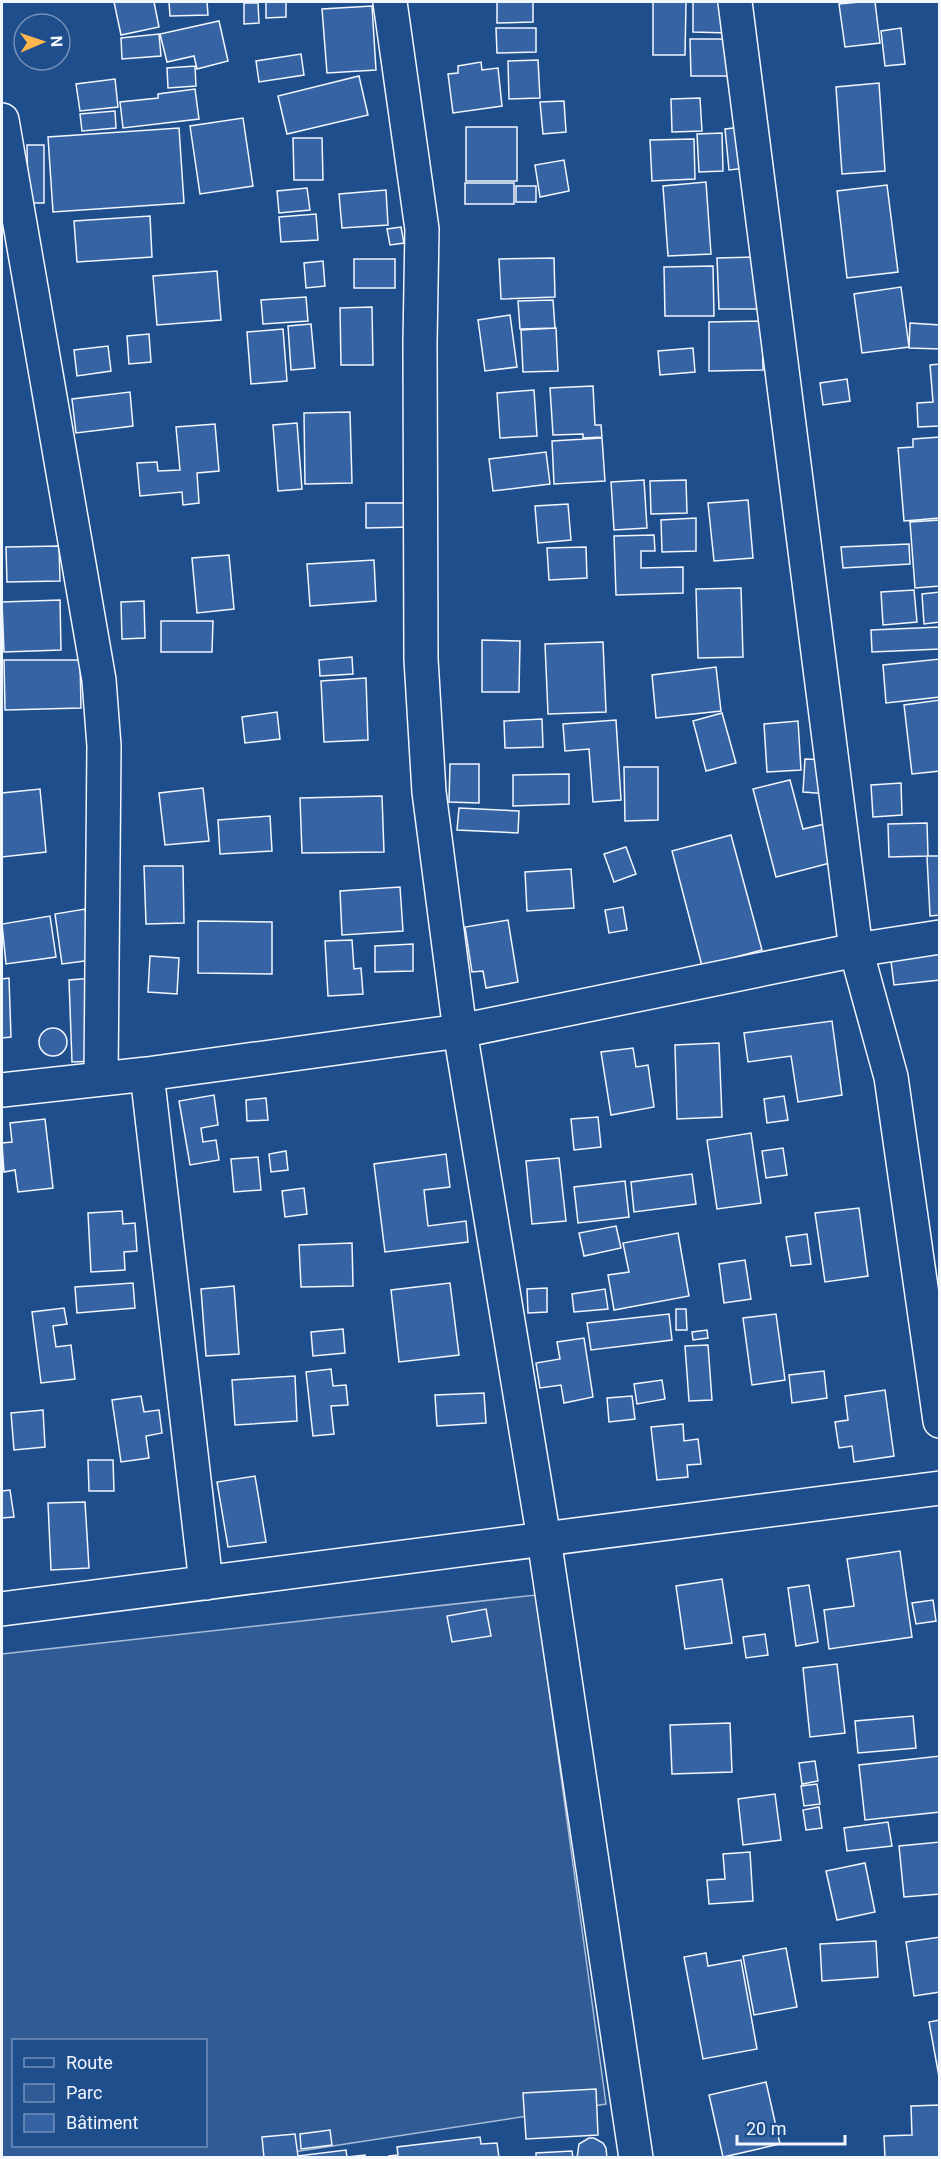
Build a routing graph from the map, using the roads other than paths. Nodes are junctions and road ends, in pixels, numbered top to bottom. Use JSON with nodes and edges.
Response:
{"nodes":[{"id":1,"x":390,"y":2,"type":"edge"},
{"id":2,"x":735,"y":2,"type":"edge"},
{"id":3,"x":2,"y":120,"type":"edge"},
{"id":4,"x":939,"y":937,"type":"edge"},
{"id":5,"x":856,"y":950,"type":"junction"},
{"id":6,"x":459,"y":1031,"type":"junction"},
{"id":7,"x":147,"y":1074,"type":"junction"},
{"id":8,"x":101,"y":1078,"type":"junction"},
{"id":9,"x":2,"y":1090,"type":"edge"},
{"id":10,"x":939,"y":1421,"type":"edge"},
{"id":11,"x":939,"y":1488,"type":"edge"},
{"id":12,"x":544,"y":1539,"type":"junction"},
{"id":13,"x":206,"y":1583,"type":"junction"},
{"id":14,"x":2,"y":1609,"type":"edge"},
{"id":15,"x":636,"y":2157,"type":"edge"}],
"edges":[{"from":1,"to":6,"type":"street"},
{"from":2,"to":5,"type":"street"},
{"from":3,"to":8,"type":"street"},
{"from":4,"to":5,"type":"street"},
{"from":5,"to":6,"type":"street"},
{"from":5,"to":10,"type":"street"},
{"from":6,"to":7,"type":"street"},
{"from":6,"to":12,"type":"street"},
{"from":7,"to":8,"type":"street"},
{"from":7,"to":13,"type":"street"},
{"from":8,"to":9,"type":"street"},
{"from":11,"to":12,"type":"street"},
{"from":12,"to":13,"type":"street"},
{"from":12,"to":15,"type":"street"},
{"from":13,"to":14,"type":"street"}]}
